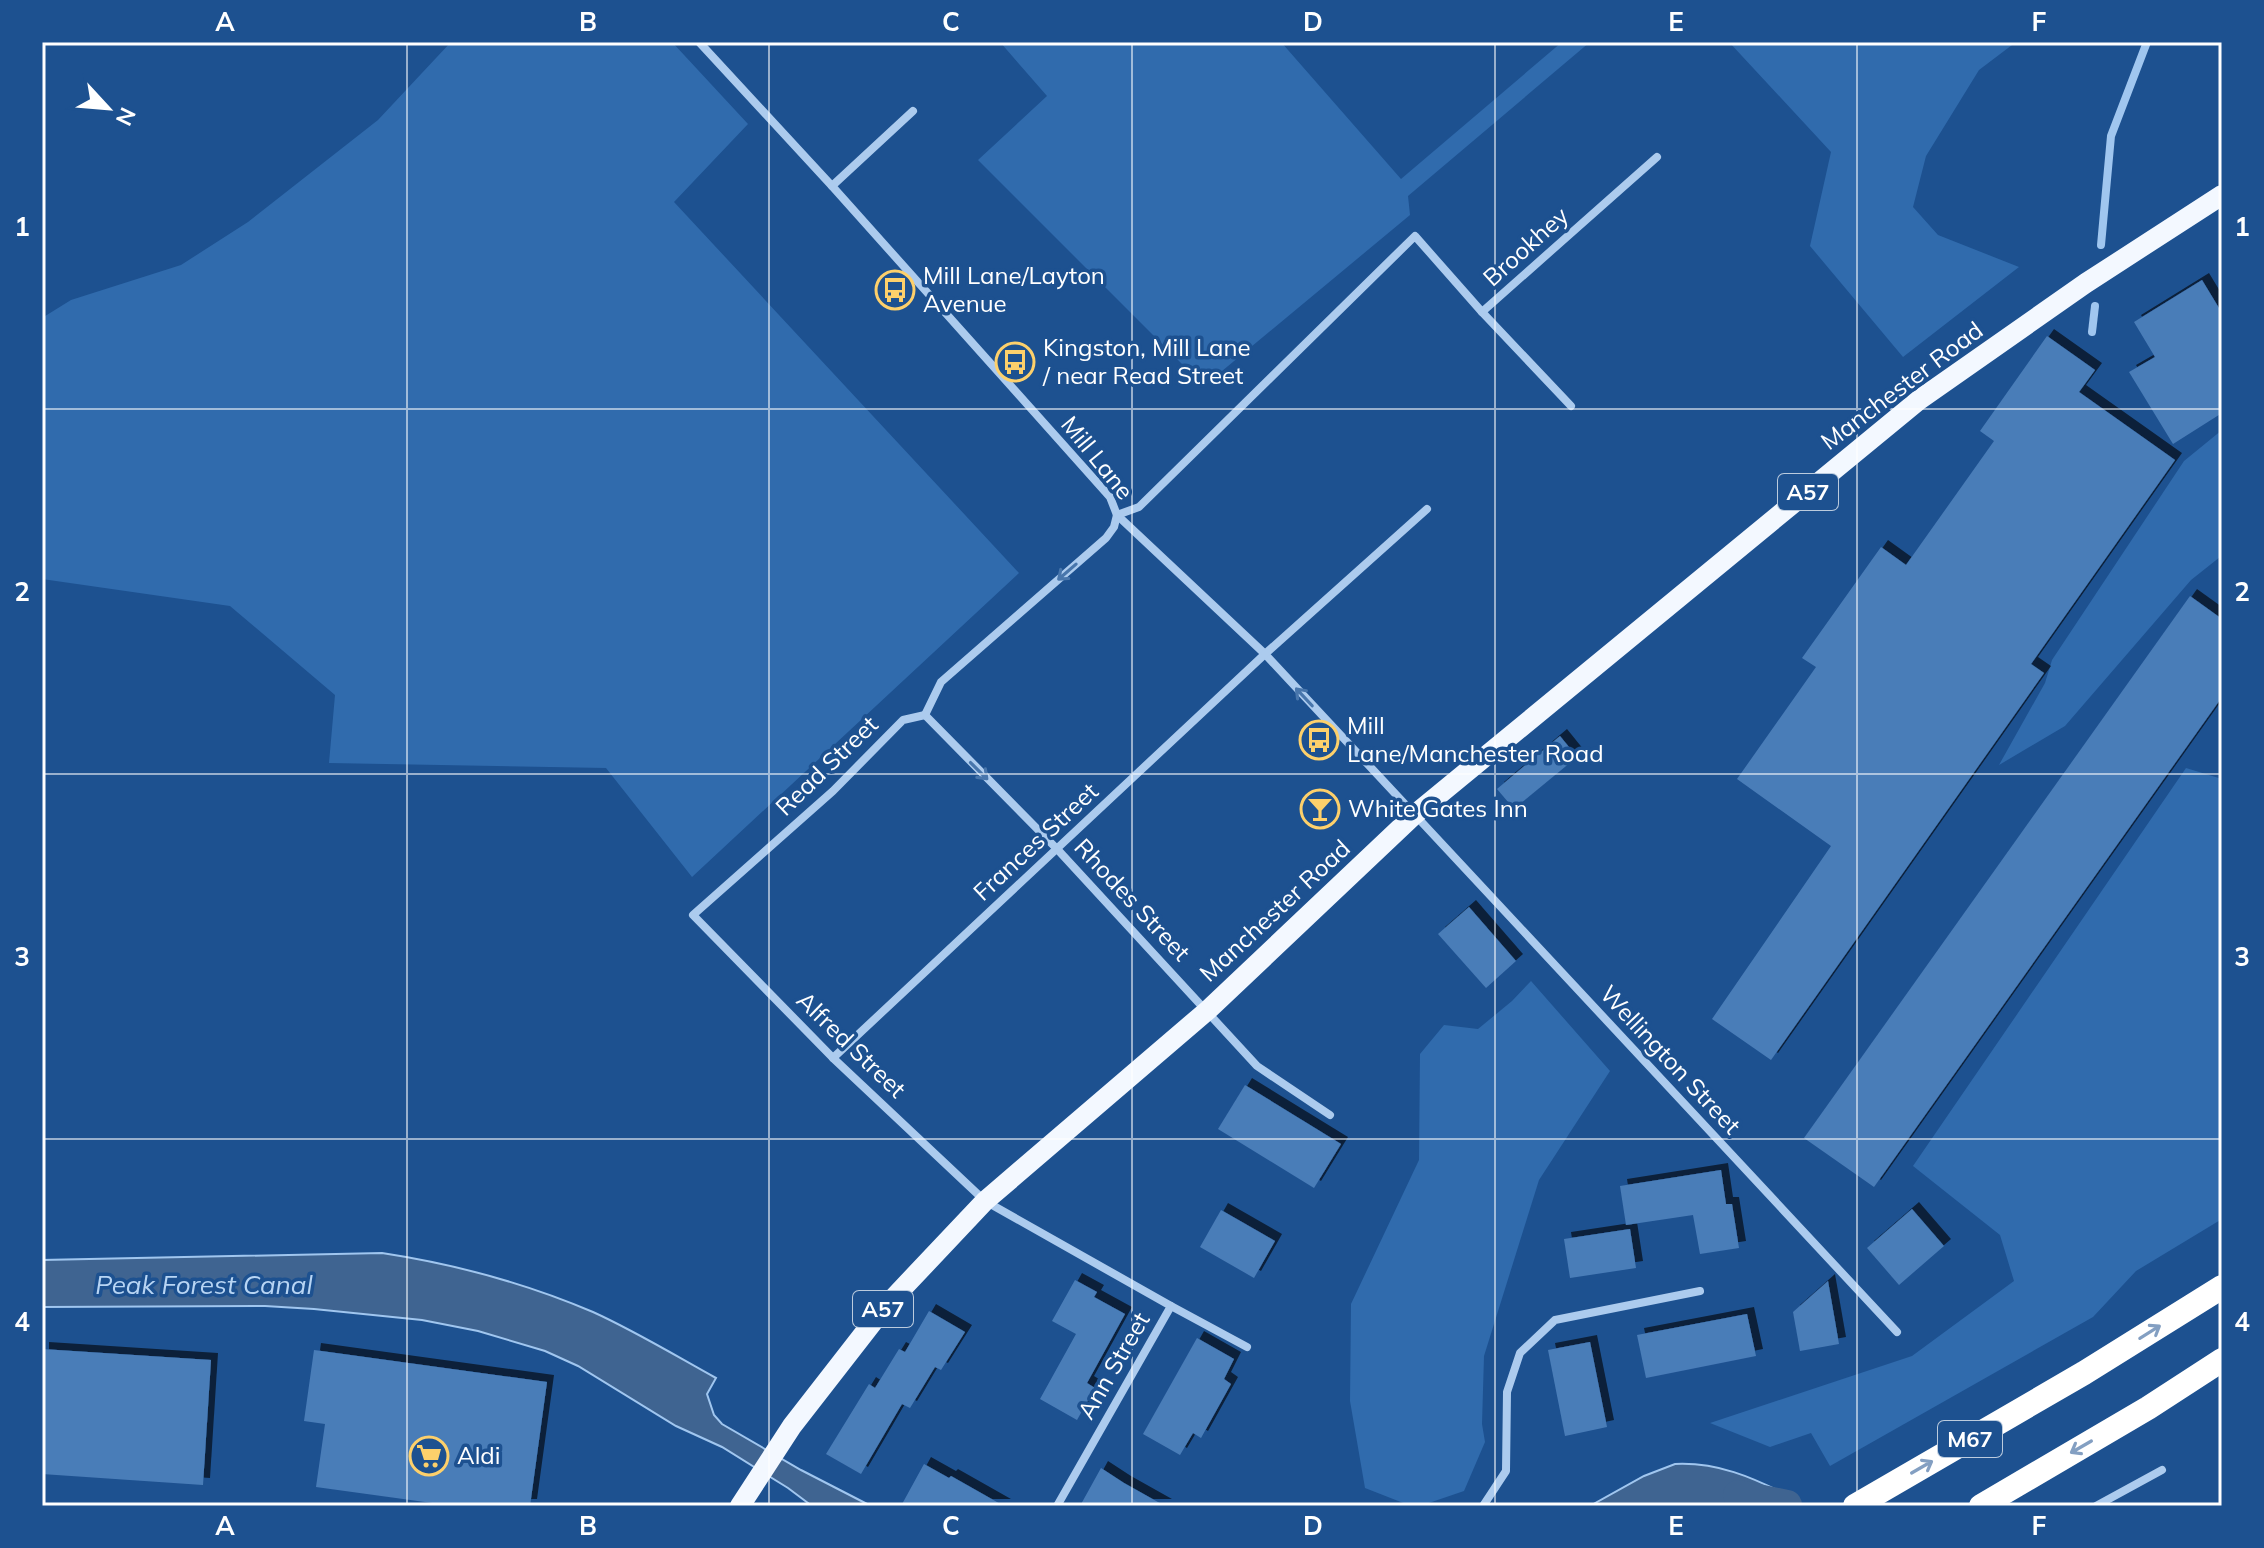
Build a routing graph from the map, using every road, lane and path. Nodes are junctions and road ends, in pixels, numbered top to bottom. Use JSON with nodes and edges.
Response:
{"nodes":[{"id":1,"x":699,"y":42,"type":"edge"},
{"id":2,"x":913,"y":111,"type":"dead end"},
{"id":3,"x":1657,"y":157,"type":"dead end"},
{"id":4,"x":832,"y":186,"type":"junction"},
{"id":5,"x":2222,"y":195,"type":"edge"},
{"id":6,"x":1482,"y":312,"type":"junction"},
{"id":7,"x":1571,"y":406,"type":"dead end"},
{"id":8,"x":1427,"y":509,"type":"dead end"},
{"id":9,"x":1117,"y":515,"type":"junction"},
{"id":10,"x":1265,"y":654,"type":"junction"},
{"id":11,"x":925,"y":715,"type":"junction"},
{"id":12,"x":1413,"y":816,"type":"junction"},
{"id":13,"x":1058,"y":850,"type":"junction"},
{"id":14,"x":693,"y":915,"type":"joint"},
{"id":15,"x":1208,"y":1010,"type":"junction"},
{"id":16,"x":833,"y":1058,"type":"junction"},
{"id":17,"x":1330,"y":1115,"type":"dead end"},
{"id":18,"x":985,"y":1201,"type":"junction"},
{"id":19,"x":2222,"y":1287,"type":"edge"},
{"id":20,"x":1700,"y":1291,"type":"dead end"},
{"id":21,"x":1171,"y":1306,"type":"junction"},
{"id":22,"x":1897,"y":1332,"type":"dead end"},
{"id":23,"x":1247,"y":1347,"type":"dead end"},
{"id":24,"x":2222,"y":1360,"type":"edge"},
{"id":25,"x":2162,"y":1470,"type":"dead end"},
{"id":26,"x":740,"y":1506,"type":"edge"},
{"id":27,"x":1057,"y":1506,"type":"edge"},
{"id":28,"x":1483,"y":1506,"type":"edge"},
{"id":29,"x":1855,"y":1506,"type":"edge"},
{"id":30,"x":1981,"y":1506,"type":"edge"},
{"id":31,"x":2096,"y":1506,"type":"edge"}],
"edges":[{"from":1,"to":4,"type":"street","name":"Mill Lane"},
{"from":2,"to":4,"type":"street"},
{"from":3,"to":6,"type":"street","name":"Brookhey"},
{"from":4,"to":9,"type":"street","name":"Mill Lane"},
{"from":5,"to":12,"type":"main road","name":"Manchester Road","number":"A57"},
{"from":6,"to":7,"type":"street","name":"Brookhey"},
{"from":6,"to":9,"type":"street"},
{"from":8,"to":10,"type":"street","name":"Frances Street"},
{"from":9,"to":10,"type":"street","name":"Mill Lane"},
{"from":9,"to":11,"type":"street","one_way":true},
{"from":12,"to":10,"type":"street","name":"Mill Lane","one_way":true},
{"from":10,"to":13,"type":"street","name":"Frances Street"},
{"from":11,"to":13,"type":"street","name":"Rhodes Street","one_way":true},
{"from":11,"to":14,"type":"street","name":"Read Street"},
{"from":12,"to":15,"type":"main road","name":"Manchester Road","number":"A57"},
{"from":12,"to":22,"type":"street","name":"Wellington Street"},
{"from":13,"to":15,"type":"street","name":"Rhodes Street"},
{"from":13,"to":16,"type":"street","name":"Frances Street"},
{"from":14,"to":16,"type":"street","name":"Alfred Street"},
{"from":15,"to":17,"type":"street","name":"Rhodes Street"},
{"from":15,"to":18,"type":"main road","name":"Manchester Road","number":"A57"},
{"from":16,"to":18,"type":"street","name":"Alfred Street"},
{"from":18,"to":21,"type":"street","name":"Ann Street"},
{"from":18,"to":26,"type":"main road","name":"Manchester Road","number":"A57"},
{"from":29,"to":19,"type":"highway","number":"M67","one_way":true},
{"from":20,"to":28,"type":"street"},
{"from":21,"to":23,"type":"street"},
{"from":21,"to":27,"type":"street","name":"Ann Street"},
{"from":24,"to":30,"type":"highway","number":"M67","one_way":true},
{"from":25,"to":31,"type":"street"}]}
